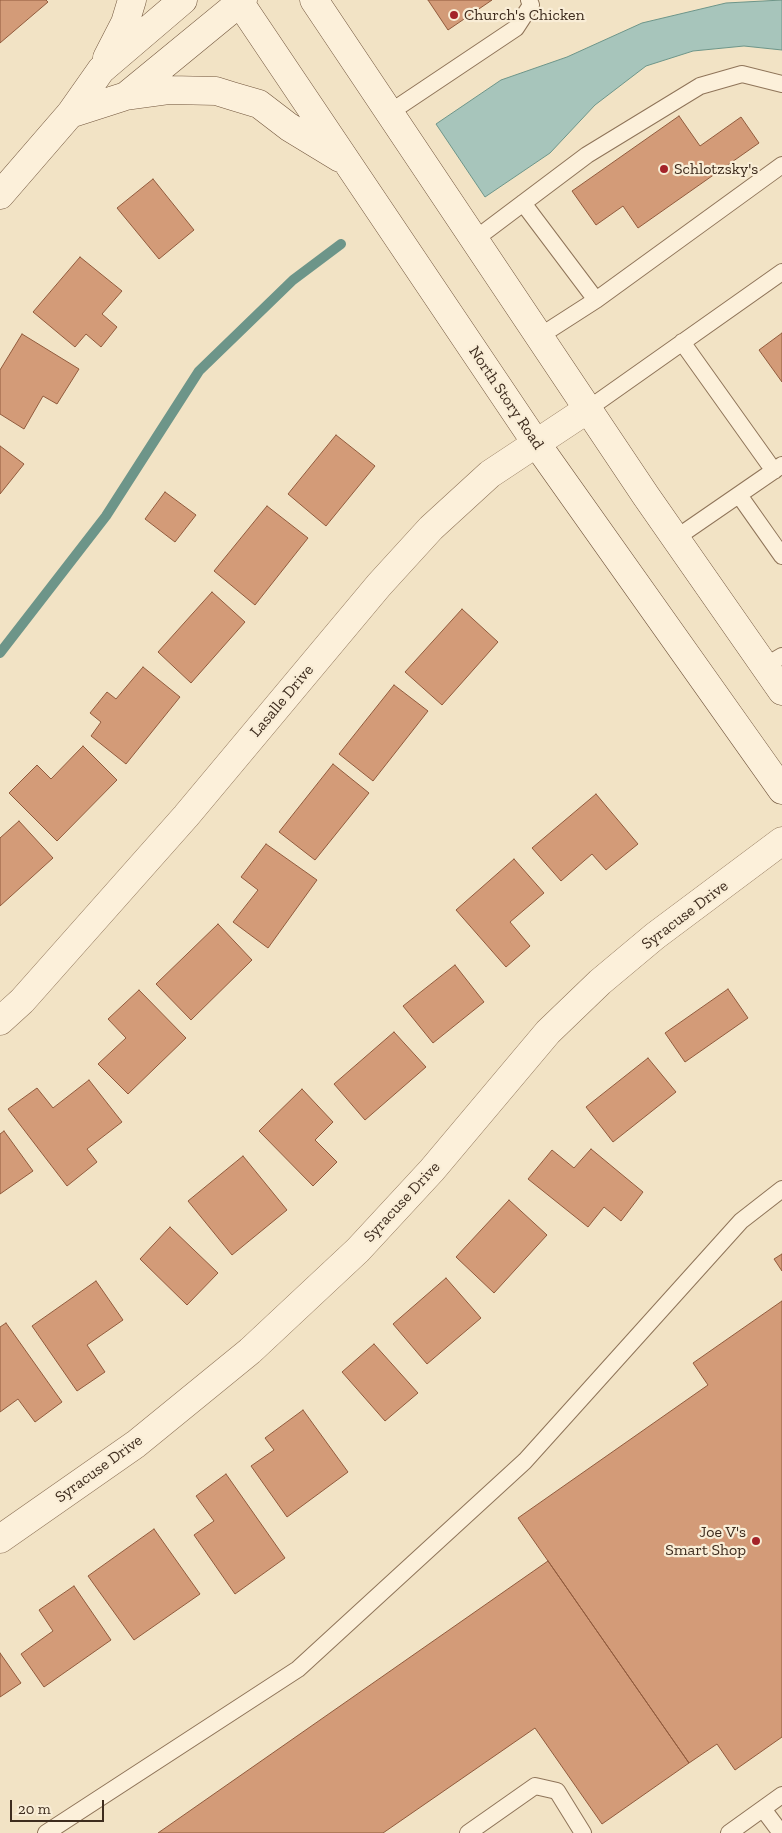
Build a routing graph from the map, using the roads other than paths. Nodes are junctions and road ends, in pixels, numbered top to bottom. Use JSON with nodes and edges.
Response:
{"nodes":[{"id":1,"x":132,"y":0,"type":"edge"},
{"id":2,"x":183,"y":0,"type":"edge"},
{"id":3,"x":314,"y":0,"type":"edge"},
{"id":4,"x":529,"y":0,"type":"edge"},
{"id":5,"x":240,"y":1,"type":"edge"},
{"id":6,"x":100,"y":70,"type":"junction"},
{"id":7,"x":782,"y":84,"type":"edge"},
{"id":8,"x":126,"y":96,"type":"junction"},
{"id":9,"x":389,"y":113,"type":"junction"},
{"id":10,"x":70,"y":114,"type":"junction"},
{"id":11,"x":348,"y":163,"type":"junction"},
{"id":12,"x":782,"y":165,"type":"edge"},
{"id":13,"x":0,"y":195,"type":"edge"},
{"id":14,"x":523,"y":203,"type":"junction"},
{"id":15,"x":474,"y":240,"type":"junction"},
{"id":16,"x":782,"y":272,"type":"edge"},
{"id":17,"x":596,"y":300,"type":"junction"},
{"id":18,"x":540,"y":336,"type":"junction"},
{"id":19,"x":682,"y":342,"type":"junction"},
{"id":20,"x":588,"y":408,"type":"junction"},
{"id":21,"x":536,"y":443,"type":"junction"},
{"id":22,"x":778,"y":468,"type":"edge"},
{"id":23,"x":739,"y":495,"type":"junction"},
{"id":24,"x":676,"y":538,"type":"junction"},
{"id":25,"x":782,"y":556,"type":"edge"},
{"id":26,"x":774,"y":661,"type":"edge"},
{"id":27,"x":782,"y":691,"type":"edge"},
{"id":28,"x":782,"y":790,"type":"edge"},
{"id":29,"x":782,"y":841,"type":"edge"},
{"id":30,"x":0,"y":1021,"type":"edge"},
{"id":31,"x":782,"y":1189,"type":"edge"},
{"id":32,"x":0,"y":1539,"type":"edge"},
{"id":33,"x":782,"y":1795,"type":"edge"},
{"id":34,"x":762,"y":1809,"type":"junction"},
{"id":35,"x":477,"y":1830,"type":"edge"},
{"id":36,"x":46,"y":1833,"type":"edge"},
{"id":37,"x":584,"y":1833,"type":"edge"},
{"id":38,"x":729,"y":1833,"type":"edge"},
{"id":39,"x":781,"y":1833,"type":"edge"}],
"edges":[{"from":1,"to":6,"type":"street"},
{"from":2,"to":6,"type":"street"},
{"from":3,"to":9,"type":"street"},
{"from":4,"to":9,"type":"lane"},
{"from":5,"to":8,"type":"street"},
{"from":5,"to":11,"type":"street","name":"North Story Road"},
{"from":6,"to":10,"type":"street"},
{"from":7,"to":14,"type":"lane"},
{"from":8,"to":10,"type":"street"},
{"from":8,"to":11,"type":"street"},
{"from":9,"to":15,"type":"street"},
{"from":10,"to":13,"type":"street"},
{"from":11,"to":21,"type":"street","name":"North Story Road"},
{"from":12,"to":17,"type":"lane"},
{"from":14,"to":15,"type":"lane"},
{"from":14,"to":17,"type":"lane"},
{"from":15,"to":18,"type":"street"},
{"from":16,"to":19,"type":"lane"},
{"from":17,"to":18,"type":"lane"},
{"from":18,"to":20,"type":"street"},
{"from":19,"to":20,"type":"lane"},
{"from":19,"to":22,"type":"lane"},
{"from":20,"to":21,"type":"street","name":"Lasalle Drive"},
{"from":20,"to":24,"type":"street"},
{"from":21,"to":28,"type":"street","name":"North Story Road"},
{"from":21,"to":30,"type":"street","name":"Lasalle Drive"},
{"from":22,"to":23,"type":"lane"},
{"from":23,"to":24,"type":"lane"},
{"from":23,"to":25,"type":"lane"},
{"from":24,"to":26,"type":"street"},
{"from":26,"to":27,"type":"street"},
{"from":29,"to":32,"type":"street","name":"Syracuse Drive"},
{"from":31,"to":36,"type":"lane"},
{"from":33,"to":34,"type":"lane"},
{"from":34,"to":38,"type":"lane"},
{"from":34,"to":39,"type":"lane"},
{"from":35,"to":37,"type":"lane"}]}
